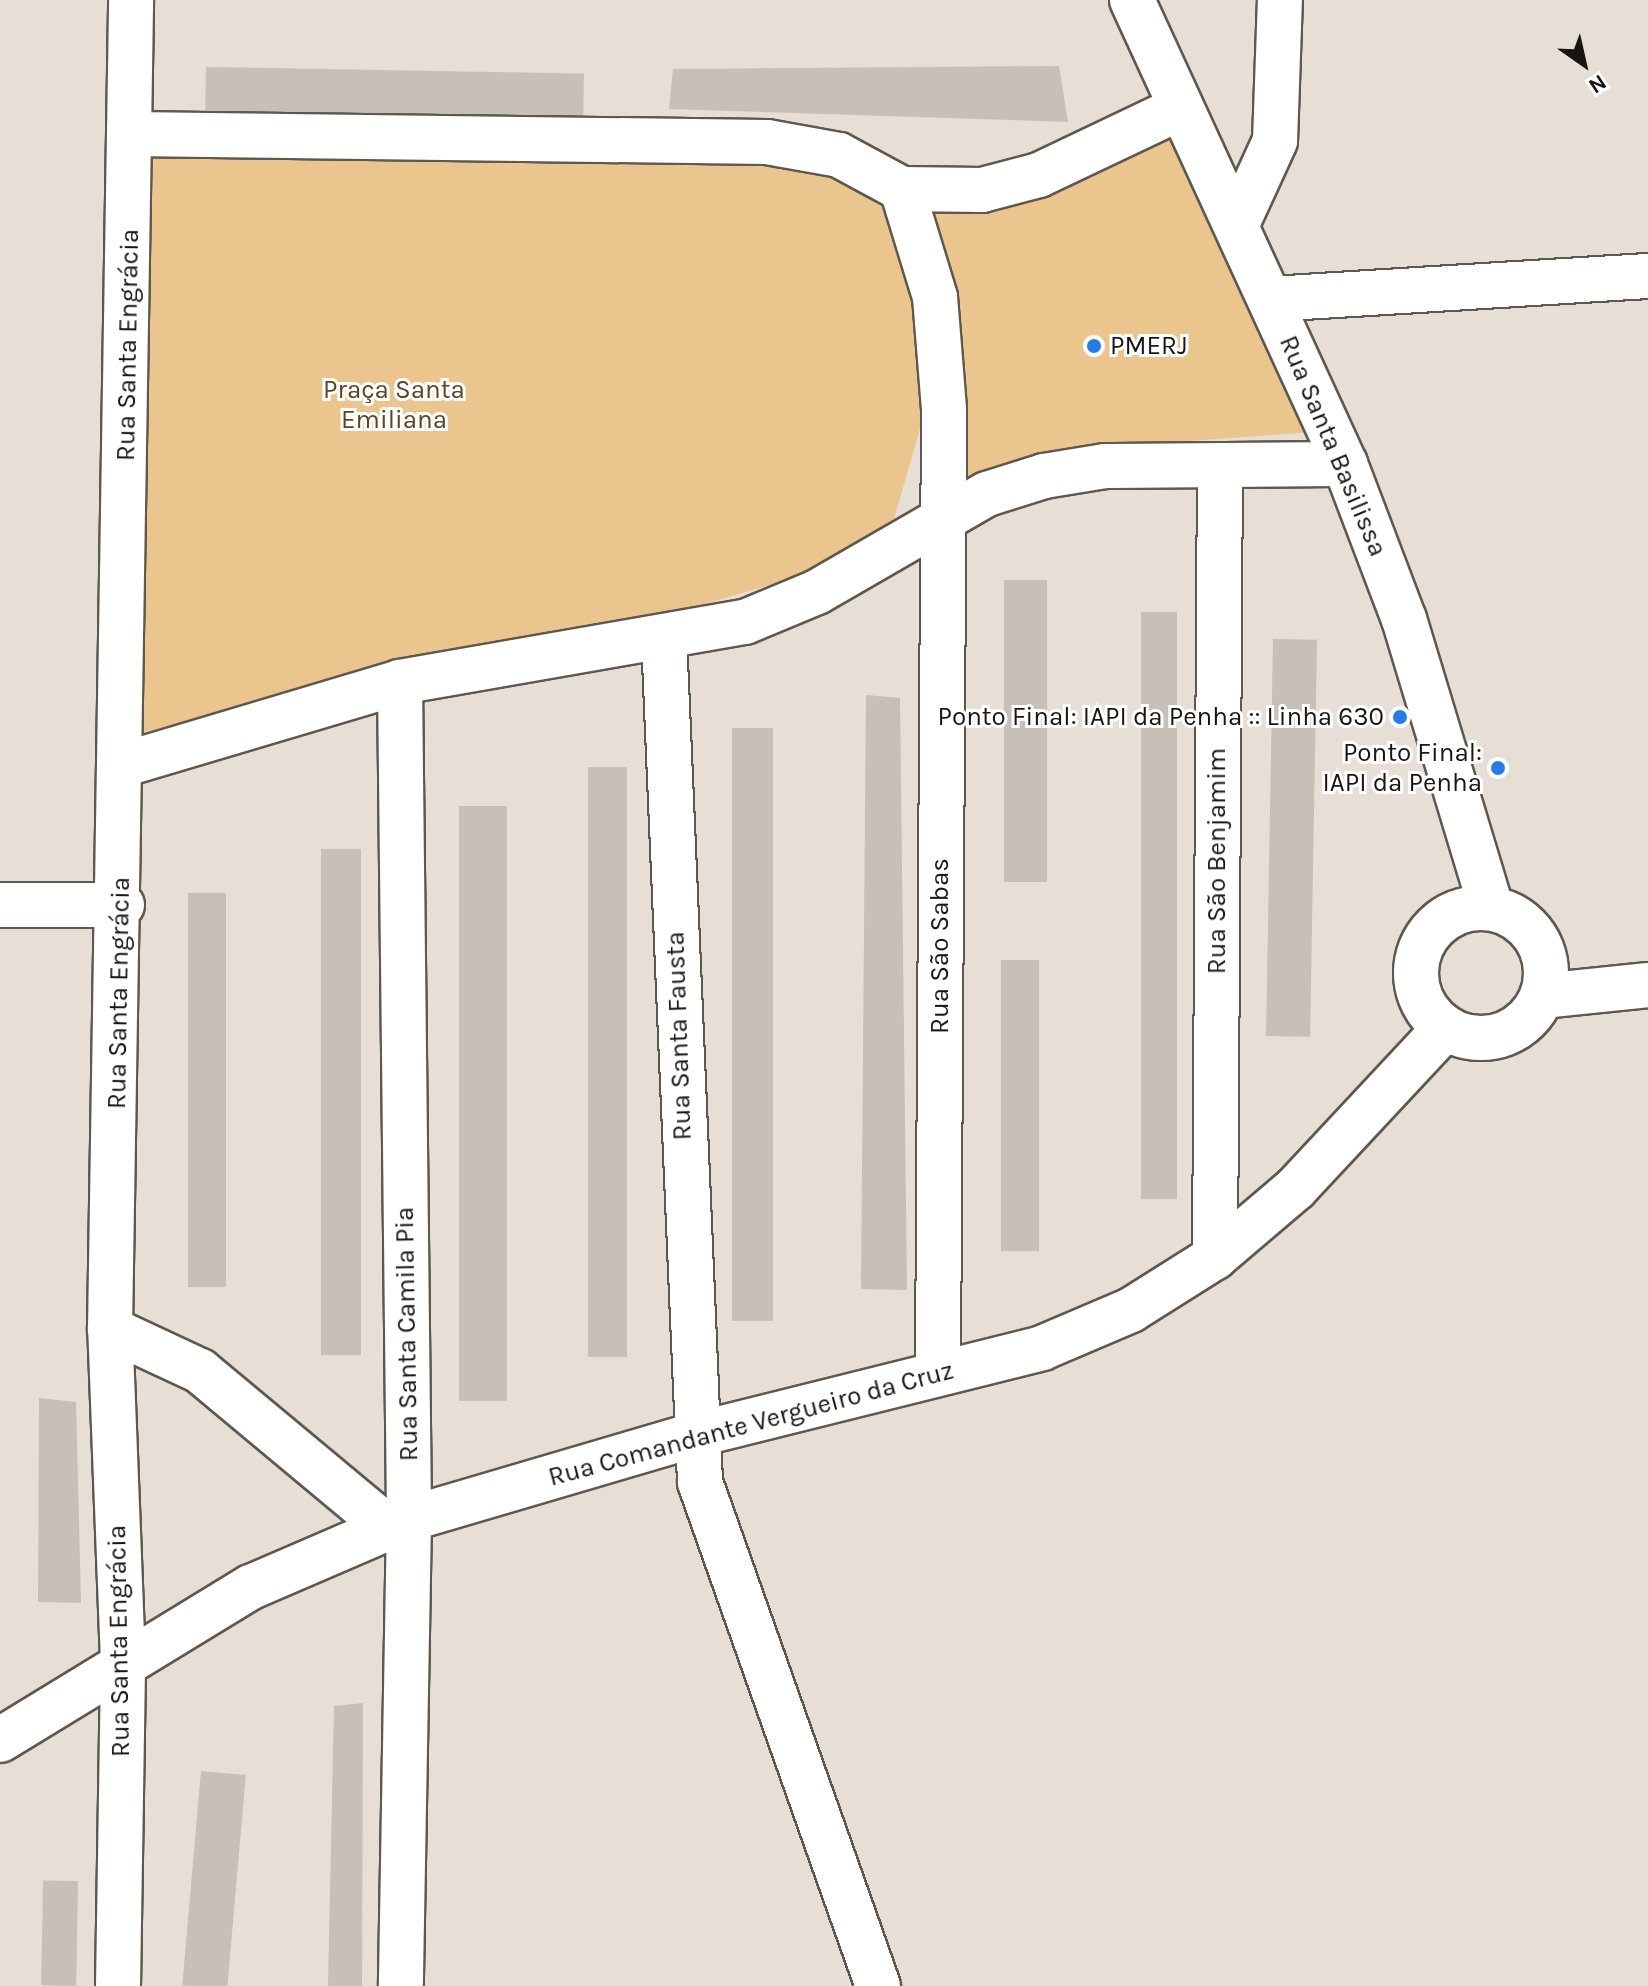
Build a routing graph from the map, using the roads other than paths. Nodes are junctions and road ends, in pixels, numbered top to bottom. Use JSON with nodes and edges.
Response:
{"nodes":[{"id":1,"x":131,"y":0,"type":"edge"},
{"id":2,"x":1132,"y":0,"type":"edge"},
{"id":3,"x":1280,"y":0,"type":"edge"},
{"id":4,"x":1178,"y":109,"type":"junction"},
{"id":5,"x":131,"y":134,"type":"junction"},
{"id":6,"x":902,"y":189,"type":"junction"},
{"id":7,"x":1237,"y":224,"type":"junction"},
{"id":8,"x":1648,"y":276,"type":"edge"},
{"id":9,"x":1271,"y":299,"type":"junction"},
{"id":10,"x":1345,"y":464,"type":"junction"},
{"id":11,"x":1220,"y":466,"type":"junction"},
{"id":12,"x":941,"y":518,"type":"junction"},
{"id":13,"x":664,"y":637,"type":"junction"},
{"id":14,"x":400,"y":682,"type":"junction"},
{"id":15,"x":122,"y":765,"type":"junction"},
{"id":16,"x":0,"y":905,"type":"edge"},
{"id":17,"x":122,"y":905,"type":"junction"},
{"id":18,"x":1491,"y":908,"type":"junction"},
{"id":19,"x":1648,"y":985,"type":"edge"},
{"id":20,"x":1542,"y":996,"type":"junction"},
{"id":21,"x":1445,"y":1028,"type":"junction"},
{"id":22,"x":1215,"y":1257,"type":"junction"},
{"id":23,"x":110,"y":1329,"type":"junction"},
{"id":24,"x":938,"y":1373,"type":"junction"},
{"id":25,"x":694,"y":1435,"type":"junction"},
{"id":26,"x":398,"y":1523,"type":"junction"},
{"id":27,"x":123,"y":1662,"type":"junction"},
{"id":28,"x":0,"y":1740,"type":"edge"},
{"id":29,"x":118,"y":1986,"type":"edge"},
{"id":30,"x":401,"y":1986,"type":"edge"},
{"id":31,"x":878,"y":1986,"type":"edge"}],
"edges":[{"from":1,"to":5,"type":"street","name":"Rua Santa Engrácia"},
{"from":2,"to":4,"type":"street","name":"Rua Santa Basilissa"},
{"from":3,"to":7,"type":"street"},
{"from":4,"to":6,"type":"street"},
{"from":4,"to":7,"type":"street","name":"Rua Santa Basilissa"},
{"from":5,"to":6,"type":"street"},
{"from":5,"to":15,"type":"street","name":"Rua Santa Engrácia"},
{"from":6,"to":12,"type":"street"},
{"from":7,"to":9,"type":"street","name":"Rua Santa Basilissa"},
{"from":8,"to":9,"type":"street"},
{"from":9,"to":10,"type":"street","name":"Rua Santa Basilissa"},
{"from":10,"to":11,"type":"street"},
{"from":10,"to":18,"type":"street","name":"Rua Santa Basilissa"},
{"from":11,"to":12,"type":"street"},
{"from":11,"to":22,"type":"street","name":"Rua São Benjamim"},
{"from":12,"to":13,"type":"street"},
{"from":12,"to":24,"type":"street","name":"Rua São Sabas"},
{"from":13,"to":14,"type":"street"},
{"from":13,"to":25,"type":"street","name":"Rua Santa Fausta"},
{"from":14,"to":15,"type":"street"},
{"from":14,"to":26,"type":"street","name":"Rua Santa Camila Pia"},
{"from":15,"to":17,"type":"street","name":"Rua Santa Engrácia"},
{"from":16,"to":17,"type":"street"},
{"from":17,"to":23,"type":"street","name":"Rua Santa Engrácia"},
{"from":18,"to":20,"type":"street"},
{"from":18,"to":21,"type":"street"},
{"from":19,"to":20,"type":"street"},
{"from":20,"to":21,"type":"street"},
{"from":21,"to":22,"type":"street","name":"Rua Comandante Vergueiro da Cruz"},
{"from":22,"to":24,"type":"street","name":"Rua Comandante Vergueiro da Cruz"},
{"from":23,"to":26,"type":"street"},
{"from":23,"to":27,"type":"street","name":"Rua Santa Engrácia"},
{"from":24,"to":25,"type":"street","name":"Rua Comandante Vergueiro da Cruz"},
{"from":25,"to":26,"type":"street","name":"Rua Comandante Vergueiro da Cruz"},
{"from":25,"to":31,"type":"street","name":"Rua Santa Fausta"},
{"from":26,"to":27,"type":"street","name":"Rua Comandante Vergueiro da Cruz"},
{"from":26,"to":30,"type":"street","name":"Rua Santa Camila Pia"},
{"from":27,"to":28,"type":"street","name":"Rua Comandante Vergueiro da Cruz"},
{"from":27,"to":29,"type":"street","name":"Rua Santa Engrácia"}]}
